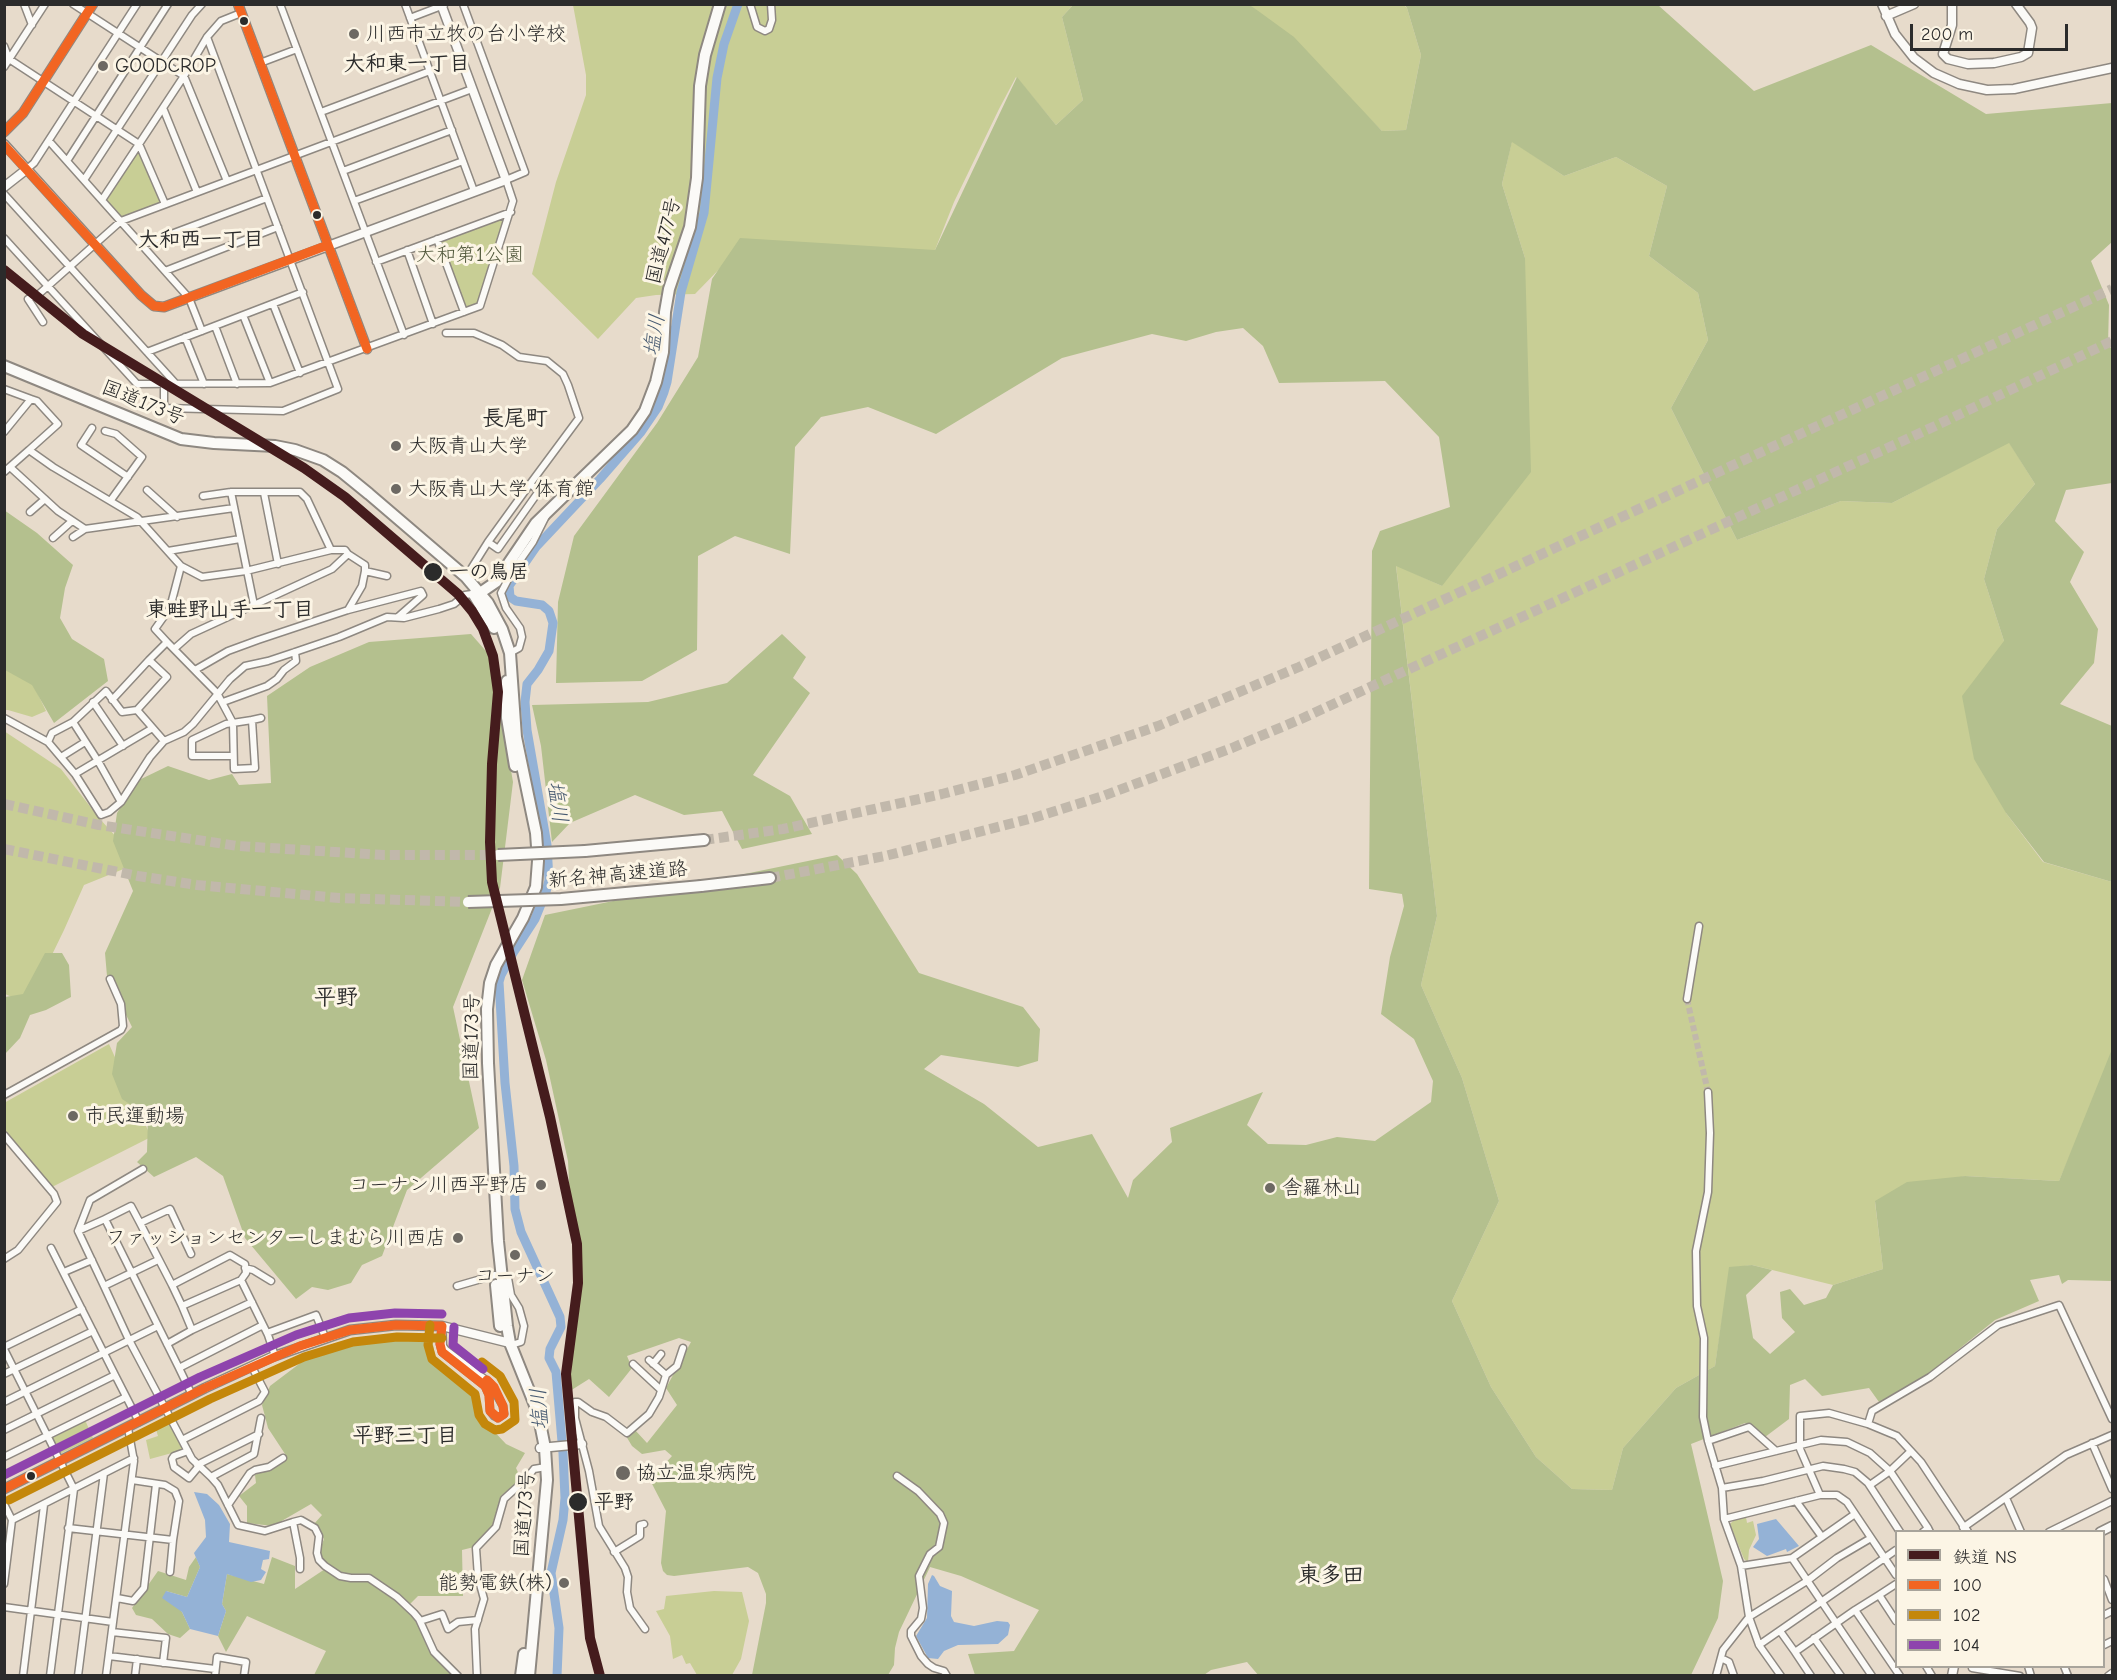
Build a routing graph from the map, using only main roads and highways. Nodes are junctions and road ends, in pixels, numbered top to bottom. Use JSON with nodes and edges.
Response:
{"nodes":[{"id":1,"x":720,"y":4,"type":"edge"},
{"id":2,"x":4,"y":366,"type":"edge"},
{"id":3,"x":4,"y":372,"type":"edge"},
{"id":4,"x":476,"y":593,"type":"junction"},
{"id":5,"x":704,"y":840,"type":"tunnel mouth"},
{"id":6,"x":498,"y":855,"type":"tunnel mouth"},
{"id":7,"x":770,"y":878,"type":"tunnel mouth"},
{"id":8,"x":468,"y":902,"type":"tunnel mouth"},
{"id":9,"x":498,"y":1276,"type":"junction"},
{"id":10,"x":544,"y":1467,"type":"junction"},
{"id":11,"x":521,"y":1676,"type":"edge"},
{"id":12,"x":529,"y":1676,"type":"edge"}],
"edges":[{"from":1,"to":4,"type":"highway","name":"国道477号"},
{"from":2,"to":4,"type":"highway","name":"国道173号"},
{"from":3,"to":4,"type":"highway","name":"国道173号"},
{"from":4,"to":9,"type":"highway","name":"国道173号"},
{"from":4,"to":9,"type":"highway","name":"国道173号"},
{"from":5,"to":6,"type":"highway","name":"新名神高速道路","bridge":true},
{"from":7,"to":8,"type":"highway","name":"新名神高速道路","bridge":true},
{"from":9,"to":10,"type":"highway","name":"国道173号"},
{"from":10,"to":11,"type":"highway","name":"国道173号"},
{"from":10,"to":12,"type":"highway","name":"国道173号"}]}
